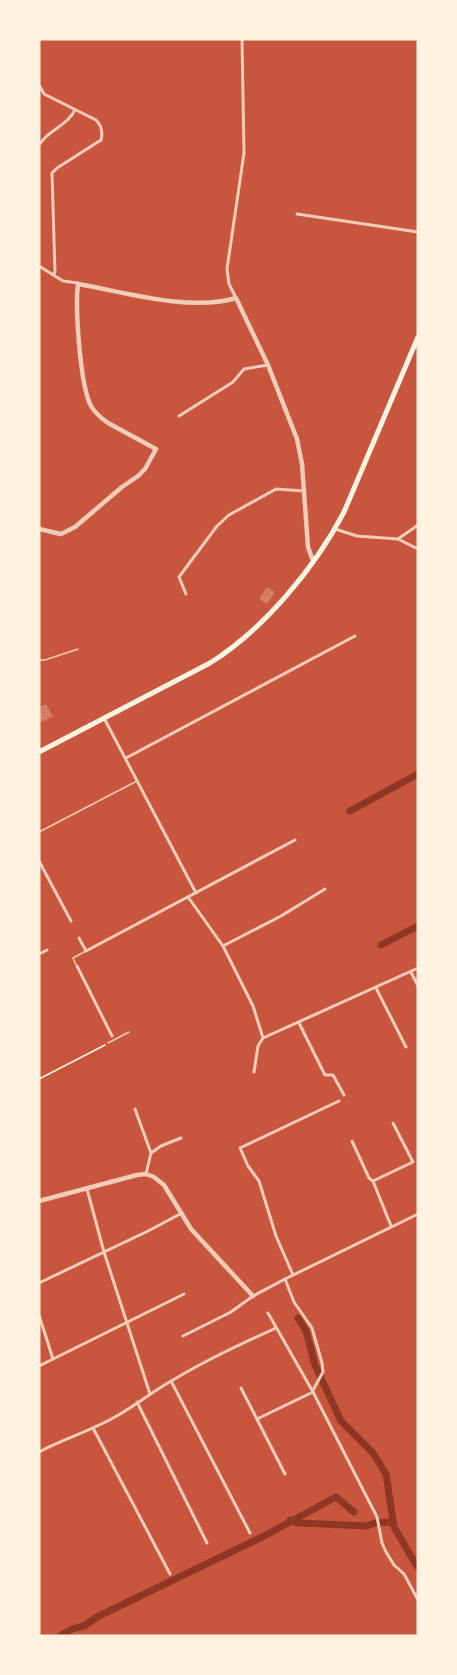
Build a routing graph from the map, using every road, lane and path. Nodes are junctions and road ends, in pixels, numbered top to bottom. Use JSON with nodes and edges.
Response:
{"nodes":[{"id":1,"x":242,"y":39,"type":"edge"},
{"id":2,"x":39,"y":85,"type":"edge"},
{"id":3,"x":75,"y":110,"type":"junction"},
{"id":4,"x":39,"y":145,"type":"edge"},
{"id":5,"x":297,"y":214,"type":"dead end"},
{"id":6,"x":418,"y":232,"type":"edge"},
{"id":7,"x":39,"y":266,"type":"edge"},
{"id":8,"x":53,"y":275,"type":"junction"},
{"id":9,"x":78,"y":284,"type":"junction"},
{"id":10,"x":236,"y":298,"type":"junction"},
{"id":11,"x":418,"y":337,"type":"edge"},
{"id":12,"x":268,"y":365,"type":"junction"},
{"id":13,"x":179,"y":416,"type":"dead end"},
{"id":14,"x":304,"y":491,"type":"junction"},
{"id":15,"x":418,"y":525,"type":"edge"},
{"id":16,"x":39,"y":529,"type":"edge"},
{"id":17,"x":335,"y":529,"type":"junction"},
{"id":18,"x":398,"y":539,"type":"junction"},
{"id":19,"x":418,"y":549,"type":"edge"},
{"id":20,"x":39,"y":556,"type":"edge"},
{"id":21,"x":313,"y":561,"type":"junction"},
{"id":22,"x":39,"y":565,"type":"edge"},
{"id":23,"x":186,"y":594,"type":"dead end"},
{"id":24,"x":355,"y":636,"type":"dead end"},
{"id":25,"x":78,"y":649,"type":"dead end"},
{"id":26,"x":39,"y":660,"type":"edge"},
{"id":27,"x":104,"y":718,"type":"junction"},
{"id":28,"x":39,"y":752,"type":"edge"},
{"id":29,"x":126,"y":758,"type":"junction"},
{"id":30,"x":138,"y":781,"type":"junction"},
{"id":31,"x":39,"y":832,"type":"edge"},
{"id":32,"x":294,"y":840,"type":"dead end"},
{"id":33,"x":39,"y":861,"type":"edge"},
{"id":34,"x":325,"y":889,"type":"dead end"},
{"id":35,"x":196,"y":893,"type":"junction"},
{"id":36,"x":188,"y":897,"type":"junction"},
{"id":37,"x":71,"y":921,"type":"dead end"},
{"id":38,"x":79,"y":938,"type":"dead end"},
{"id":39,"x":223,"y":946,"type":"junction"},
{"id":40,"x":48,"y":950,"type":"dead end"},
{"id":41,"x":86,"y":951,"type":"junction"},
{"id":42,"x":39,"y":954,"type":"edge"},
{"id":43,"x":76,"y":966,"type":"joint"},
{"id":44,"x":418,"y":968,"type":"edge"},
{"id":45,"x":411,"y":972,"type":"junction"},
{"id":46,"x":418,"y":986,"type":"edge"},
{"id":47,"x":376,"y":988,"type":"junction"},
{"id":48,"x":299,"y":1023,"type":"junction"},
{"id":49,"x":129,"y":1032,"type":"dead end"},
{"id":50,"x":112,"y":1036,"type":"dead end"},
{"id":51,"x":263,"y":1038,"type":"junction"},
{"id":52,"x":108,"y":1043,"type":"joint"},
{"id":53,"x":406,"y":1047,"type":"dead end"},
{"id":54,"x":254,"y":1072,"type":"dead end"},
{"id":55,"x":39,"y":1079,"type":"edge"},
{"id":56,"x":344,"y":1095,"type":"dead end"},
{"id":57,"x":339,"y":1101,"type":"dead end"},
{"id":58,"x":135,"y":1109,"type":"dead end"},
{"id":59,"x":393,"y":1123,"type":"dead end"},
{"id":60,"x":181,"y":1138,"type":"dead end"},
{"id":61,"x":352,"y":1140,"type":"dead end"},
{"id":62,"x":151,"y":1153,"type":"junction"},
{"id":63,"x":146,"y":1174,"type":"junction"},
{"id":64,"x":374,"y":1181,"type":"junction"},
{"id":65,"x":87,"y":1187,"type":"junction"},
{"id":66,"x":39,"y":1201,"type":"edge"},
{"id":67,"x":182,"y":1213,"type":"junction"},
{"id":68,"x":418,"y":1214,"type":"edge"},
{"id":69,"x":391,"y":1226,"type":"junction"},
{"id":70,"x":104,"y":1252,"type":"junction"},
{"id":71,"x":293,"y":1275,"type":"junction"},
{"id":72,"x":285,"y":1279,"type":"junction"},
{"id":73,"x":39,"y":1283,"type":"edge"},
{"id":74,"x":184,"y":1294,"type":"dead end"},
{"id":75,"x":253,"y":1296,"type":"junction"},
{"id":76,"x":268,"y":1314,"type":"dead end"},
{"id":77,"x":39,"y":1315,"type":"edge"},
{"id":78,"x":127,"y":1322,"type":"junction"},
{"id":79,"x":276,"y":1328,"type":"junction"},
{"id":80,"x":183,"y":1336,"type":"dead end"},
{"id":81,"x":53,"y":1359,"type":"junction"},
{"id":82,"x":39,"y":1366,"type":"edge"},
{"id":83,"x":171,"y":1381,"type":"junction"},
{"id":84,"x":241,"y":1388,"type":"dead end"},
{"id":85,"x":313,"y":1392,"type":"junction"},
{"id":86,"x":150,"y":1394,"type":"junction"},
{"id":87,"x":137,"y":1402,"type":"junction"},
{"id":88,"x":257,"y":1419,"type":"junction"},
{"id":89,"x":93,"y":1428,"type":"junction"},
{"id":90,"x":39,"y":1452,"type":"edge"},
{"id":91,"x":285,"y":1473,"type":"dead end"},
{"id":92,"x":250,"y":1533,"type":"dead end"},
{"id":93,"x":207,"y":1543,"type":"dead end"},
{"id":94,"x":170,"y":1574,"type":"dead end"},
{"id":95,"x":418,"y":1600,"type":"edge"}],
"edges":[{"from":1,"to":10,"type":"street"},
{"from":2,"to":3,"type":"street"},
{"from":3,"to":4,"type":"street"},
{"from":3,"to":8,"type":"street"},
{"from":5,"to":6,"type":"street"},
{"from":7,"to":8,"type":"street"},
{"from":8,"to":9,"type":"street"},
{"from":9,"to":10,"type":"street"},
{"from":9,"to":16,"type":"street"},
{"from":10,"to":12,"type":"street"},
{"from":11,"to":17,"type":"main road"},
{"from":12,"to":13,"type":"street"},
{"from":12,"to":14,"type":"street"},
{"from":14,"to":21,"type":"street"},
{"from":14,"to":23,"type":"street"},
{"from":15,"to":18,"type":"street"},
{"from":17,"to":18,"type":"street"},
{"from":17,"to":21,"type":"main road"},
{"from":18,"to":19,"type":"street"},
{"from":20,"to":22,"type":"lane"},
{"from":21,"to":27,"type":"main road"},
{"from":24,"to":29,"type":"street"},
{"from":25,"to":26,"type":"lane"},
{"from":27,"to":28,"type":"main road"},
{"from":27,"to":29,"type":"street"},
{"from":29,"to":30,"type":"street"},
{"from":30,"to":31,"type":"lane"},
{"from":30,"to":35,"type":"street"},
{"from":32,"to":35,"type":"street"},
{"from":33,"to":37,"type":"street"},
{"from":34,"to":39,"type":"street"},
{"from":35,"to":36,"type":"street"},
{"from":36,"to":39,"type":"street"},
{"from":36,"to":41,"type":"street"},
{"from":38,"to":41,"type":"street"},
{"from":39,"to":51,"type":"street"},
{"from":40,"to":42,"type":"street"},
{"from":41,"to":43,"type":"lane"},
{"from":43,"to":50,"type":"street"},
{"from":44,"to":45,"type":"street"},
{"from":45,"to":46,"type":"street"},
{"from":45,"to":47,"type":"street"},
{"from":47,"to":48,"type":"street"},
{"from":47,"to":53,"type":"street"},
{"from":48,"to":51,"type":"street"},
{"from":48,"to":56,"type":"street"},
{"from":49,"to":52,"type":"lane"},
{"from":51,"to":54,"type":"street"},
{"from":52,"to":55,"type":"path"},
{"from":57,"to":71,"type":"street"},
{"from":58,"to":62,"type":"street"},
{"from":59,"to":64,"type":"street"},
{"from":60,"to":62,"type":"street"},
{"from":61,"to":64,"type":"street"},
{"from":62,"to":63,"type":"street"},
{"from":63,"to":65,"type":"street"},
{"from":63,"to":67,"type":"street"},
{"from":64,"to":69,"type":"street"},
{"from":65,"to":66,"type":"street"},
{"from":65,"to":70,"type":"street"},
{"from":67,"to":70,"type":"street"},
{"from":67,"to":75,"type":"street"},
{"from":68,"to":69,"type":"street"},
{"from":69,"to":71,"type":"street"},
{"from":70,"to":73,"type":"street"},
{"from":70,"to":78,"type":"street"},
{"from":71,"to":72,"type":"street"},
{"from":72,"to":75,"type":"street"},
{"from":72,"to":85,"type":"street"},
{"from":74,"to":78,"type":"street"},
{"from":75,"to":80,"type":"street"},
{"from":76,"to":79,"type":"street"},
{"from":77,"to":81,"type":"street"},
{"from":78,"to":81,"type":"street"},
{"from":78,"to":86,"type":"street"},
{"from":79,"to":83,"type":"street"},
{"from":79,"to":85,"type":"street"},
{"from":81,"to":82,"type":"street"},
{"from":83,"to":86,"type":"street"},
{"from":83,"to":92,"type":"street"},
{"from":84,"to":88,"type":"street"},
{"from":85,"to":88,"type":"street"},
{"from":85,"to":95,"type":"street"},
{"from":86,"to":87,"type":"street"},
{"from":87,"to":89,"type":"street"},
{"from":87,"to":93,"type":"street"},
{"from":88,"to":91,"type":"street"},
{"from":89,"to":90,"type":"street"},
{"from":89,"to":94,"type":"street"}]}
